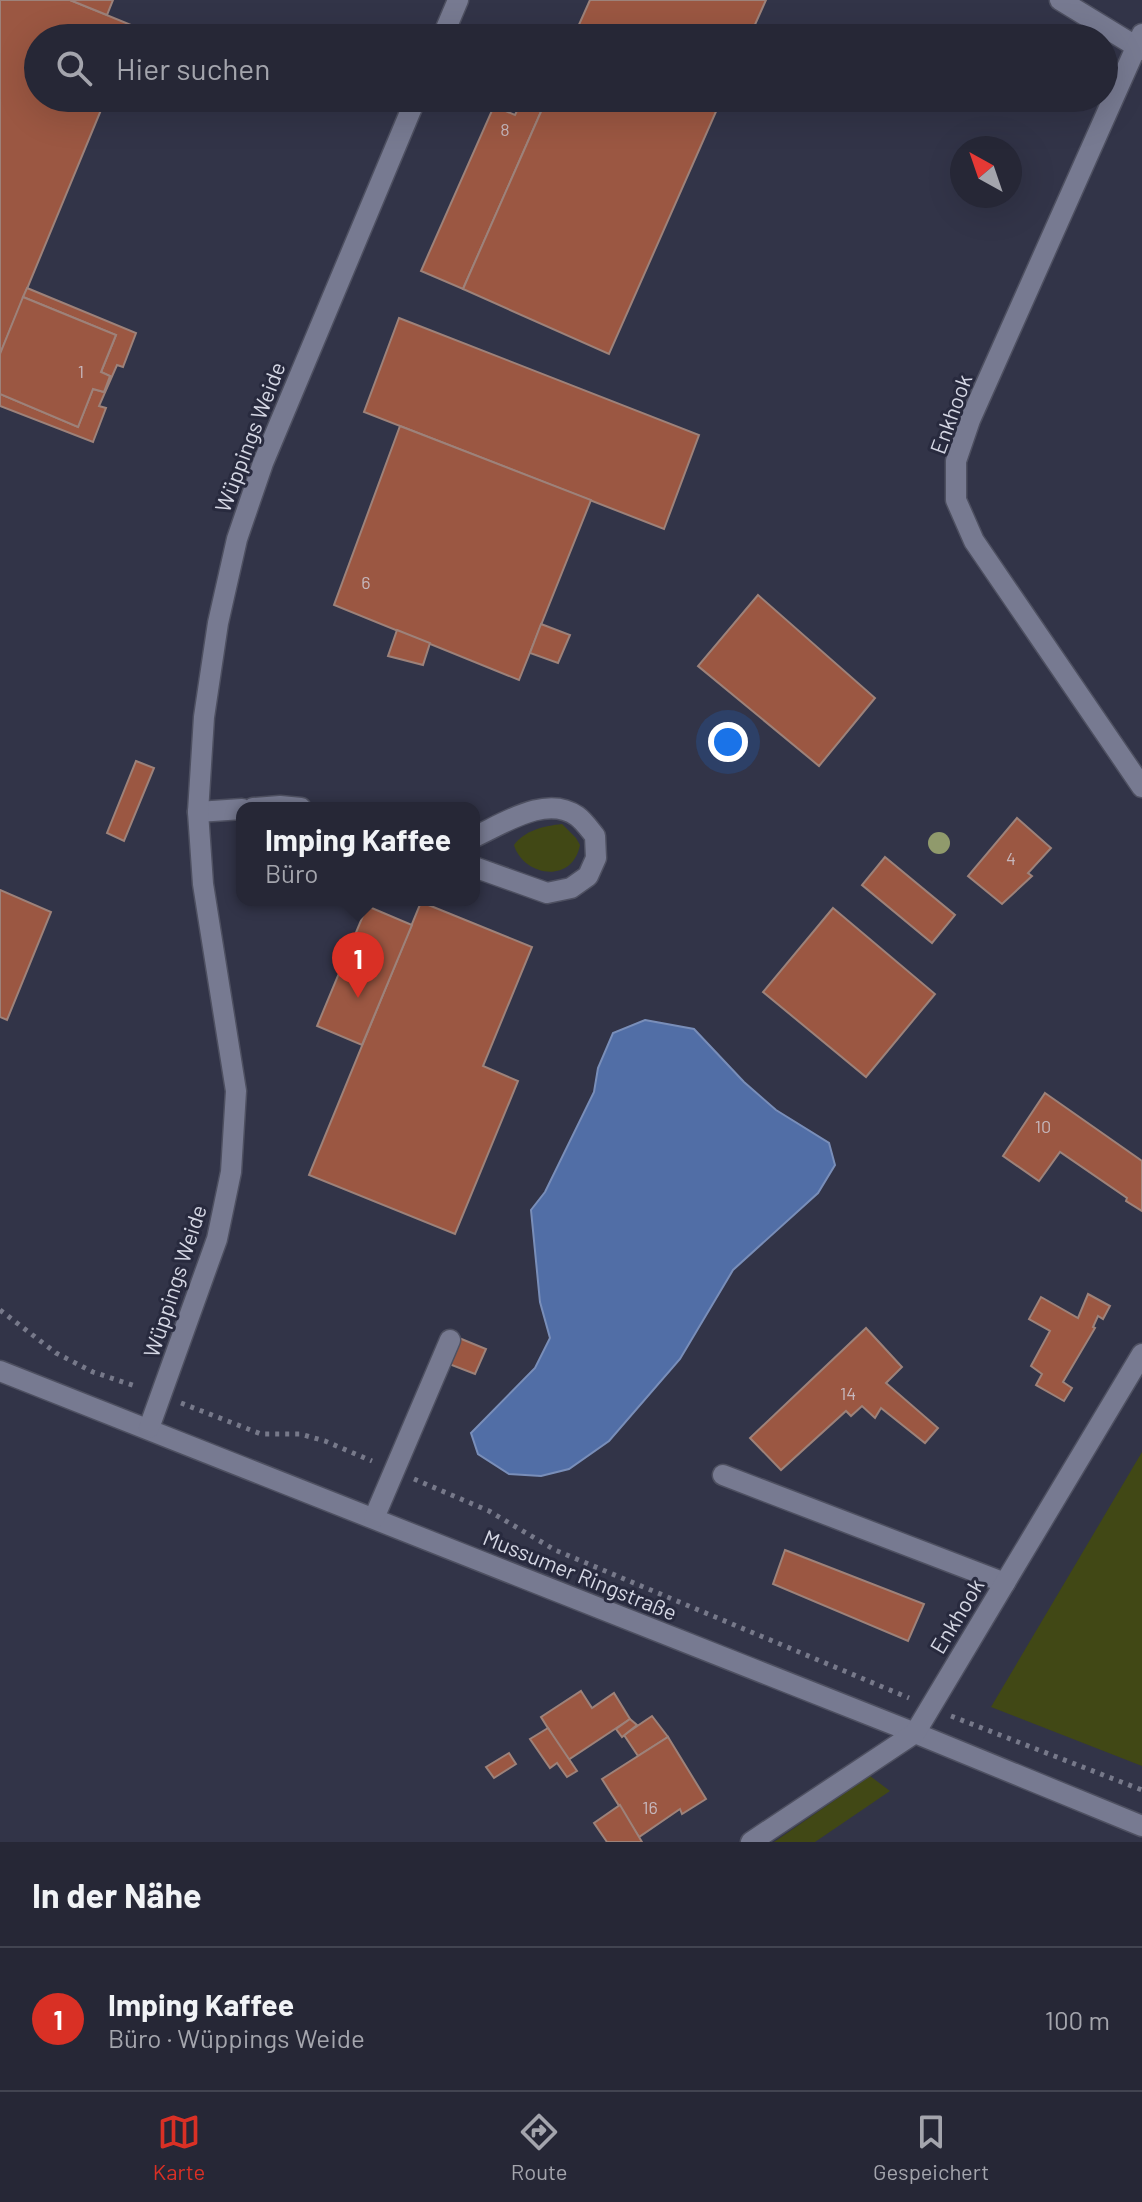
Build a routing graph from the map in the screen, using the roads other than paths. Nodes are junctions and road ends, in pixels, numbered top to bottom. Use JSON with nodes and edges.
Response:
{"nodes":[{"id":1,"x":458,"y":0,"type":"edge"},
{"id":2,"x":1060,"y":0,"type":"edge"},
{"id":3,"x":448,"y":24,"type":"edge"},
{"id":4,"x":1104,"y":24,"type":"edge"},
{"id":5,"x":1118,"y":32,"type":"edge"},
{"id":6,"x":1140,"y":44,"type":"edge"},
{"id":7,"x":1118,"y":93,"type":"edge"},
{"id":8,"x":410,"y":112,"type":"edge"},
{"id":9,"x":1109,"y":112,"type":"edge"},
{"id":10,"x":1142,"y":787,"type":"edge"},
{"id":11,"x":236,"y":809,"type":"edge"},
{"id":12,"x":198,"y":812,"type":"junction"},
{"id":13,"x":480,"y":834,"type":"edge"},
{"id":14,"x":480,"y":869,"type":"edge"},
{"id":15,"x":450,"y":1340,"type":"dead end"},
{"id":16,"x":1142,"y":1354,"type":"edge"},
{"id":17,"x":0,"y":1371,"type":"edge"},
{"id":18,"x":149,"y":1428,"type":"junction"},
{"id":19,"x":723,"y":1475,"type":"dead end"},
{"id":20,"x":374,"y":1518,"type":"junction"},
{"id":21,"x":1005,"y":1583,"type":"junction"},
{"id":22,"x":915,"y":1733,"type":"junction"},
{"id":23,"x":1142,"y":1826,"type":"edge"},
{"id":24,"x":751,"y":1842,"type":"edge"}],
"edges":[{"from":1,"to":3,"type":"street"},
{"from":2,"to":4,"type":"street"},
{"from":5,"to":6,"type":"street"},
{"from":6,"to":7,"type":"street","name":"Enkhook"},
{"from":8,"to":12,"type":"street","name":"Wüppings Weide"},
{"from":9,"to":10,"type":"street","name":"Enkhook"},
{"from":11,"to":12,"type":"street"},
{"from":12,"to":18,"type":"street","name":"Wüppings Weide"},
{"from":13,"to":14,"type":"street"},
{"from":15,"to":20,"type":"street"},
{"from":16,"to":21,"type":"street","name":"Enkhook"},
{"from":17,"to":18,"type":"street","name":"Mussumer Ringstraße"},
{"from":18,"to":20,"type":"street","name":"Mussumer Ringstraße"},
{"from":19,"to":21,"type":"street"},
{"from":20,"to":22,"type":"street","name":"Mussumer Ringstraße"},
{"from":21,"to":22,"type":"street","name":"Enkhook"},
{"from":22,"to":23,"type":"street","name":"Mussumer Ringstraße"},
{"from":22,"to":24,"type":"street","name":"Enkhook"}]}
